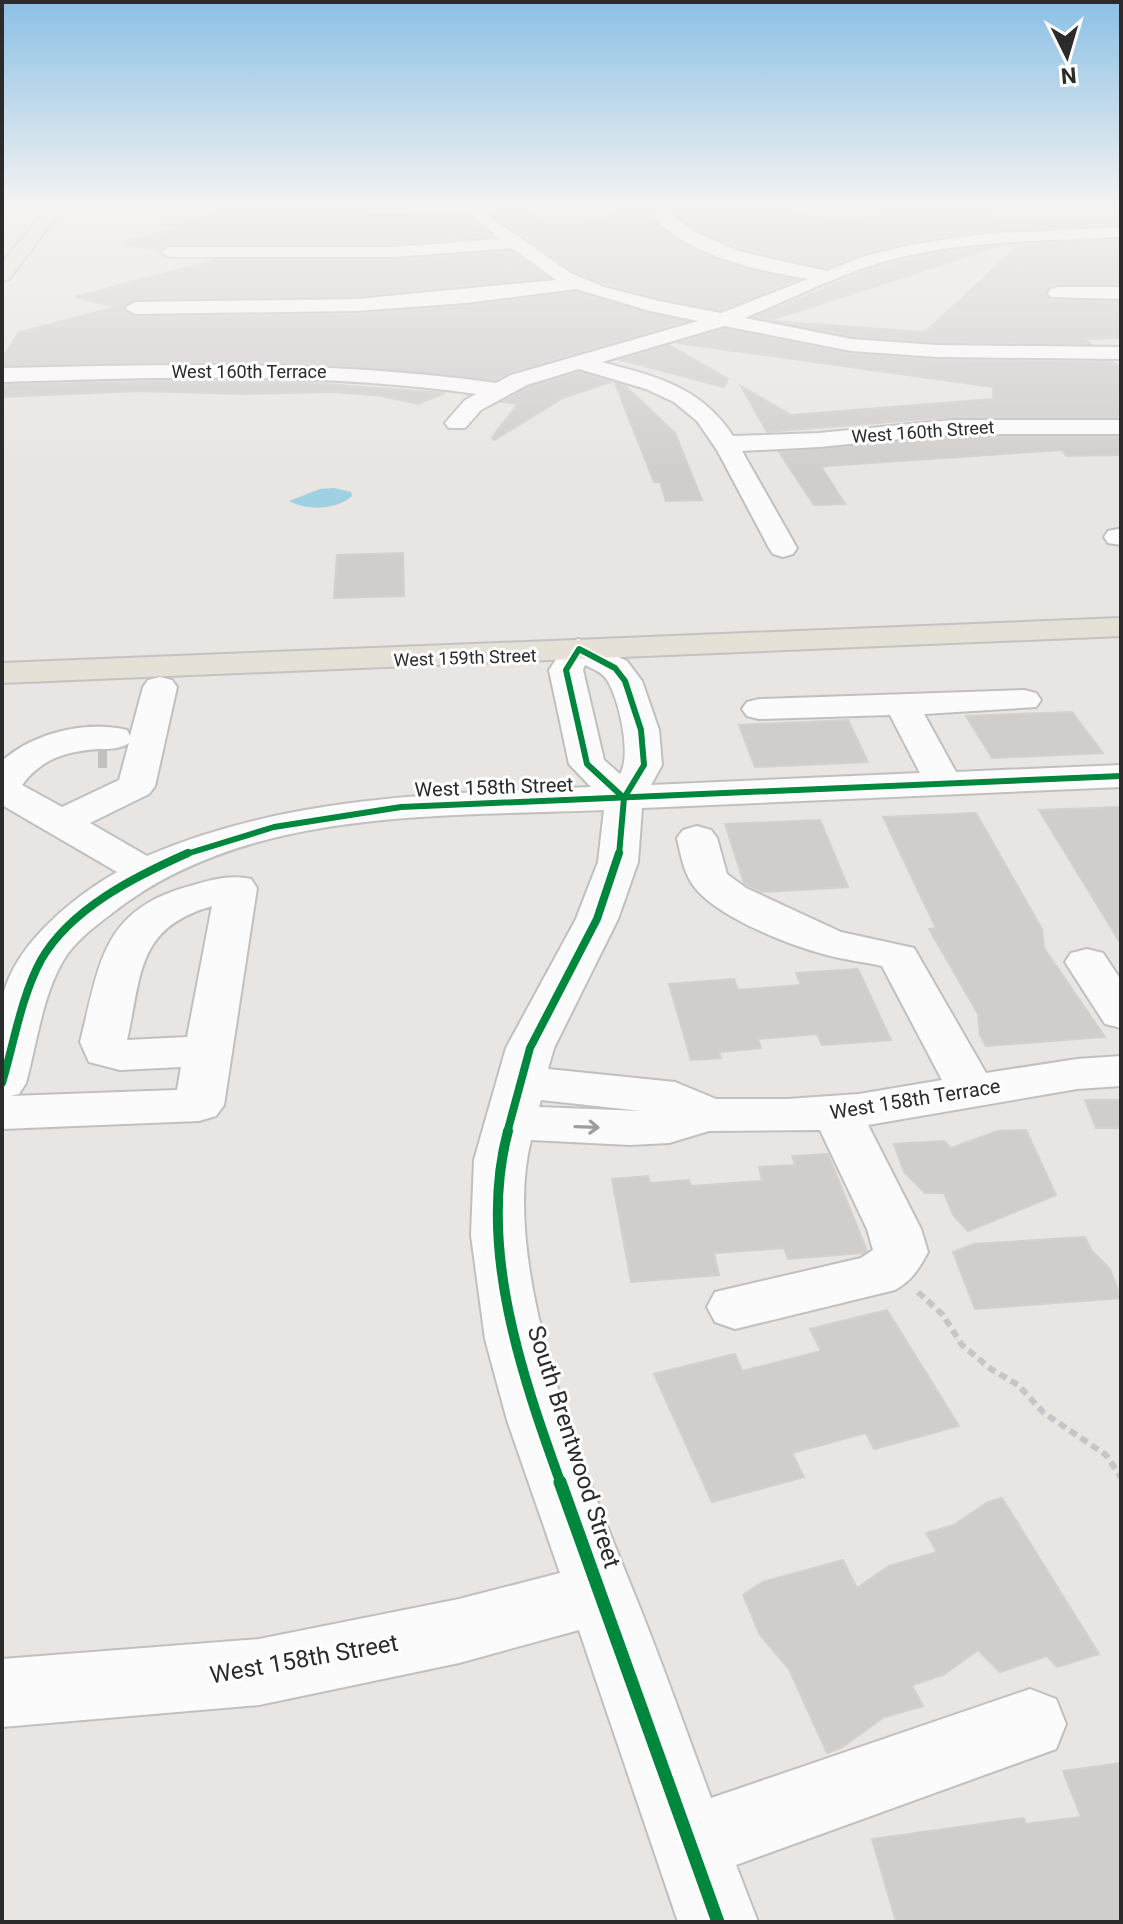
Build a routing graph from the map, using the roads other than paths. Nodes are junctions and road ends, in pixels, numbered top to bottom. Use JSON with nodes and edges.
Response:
{"nodes":[{"id":1,"x":483,"y":296,"type":"edge"},
{"id":2,"x":615,"y":296,"type":"edge"},
{"id":3,"x":779,"y":296,"type":"edge"},
{"id":4,"x":135,"y":308,"type":"dead end"},
{"id":5,"x":720,"y":321,"type":"junction"},
{"id":6,"x":1121,"y":353,"type":"edge"},
{"id":7,"x":578,"y":362,"type":"junction"},
{"id":8,"x":2,"y":375,"type":"edge"},
{"id":9,"x":496,"y":390,"type":"junction"},
{"id":10,"x":457,"y":423,"type":"dead end"},
{"id":11,"x":1121,"y":427,"type":"edge"},
{"id":12,"x":724,"y":444,"type":"junction"},
{"id":13,"x":783,"y":548,"type":"dead end"},
{"id":14,"x":1121,"y":627,"type":"edge"},
{"id":15,"x":1121,"y":648,"type":"edge"},
{"id":16,"x":572,"y":659,"type":"junction"},
{"id":17,"x":615,"y":668,"type":"junction"},
{"id":18,"x":2,"y":673,"type":"edge"},
{"id":19,"x":160,"y":687,"type":"junction"},
{"id":20,"x":2,"y":693,"type":"edge"},
{"id":21,"x":1024,"y":700,"type":"dead end"},
{"id":22,"x":901,"y":704,"type":"junction"},
{"id":23,"x":759,"y":709,"type":"dead end"},
{"id":24,"x":123,"y":743,"type":"junction"},
{"id":25,"x":1121,"y":776,"type":"edge"},
{"id":26,"x":945,"y":785,"type":"junction"},
{"id":27,"x":2,"y":787,"type":"edge"},
{"id":28,"x":624,"y":798,"type":"junction"},
{"id":29,"x":60,"y":823,"type":"junction"},
{"id":30,"x":697,"y":838,"type":"dead end"},
{"id":31,"x":145,"y":871,"type":"junction"},
{"id":32,"x":1087,"y":962,"type":"dead end"},
{"id":33,"x":1121,"y":1014,"type":"edge"},
{"id":34,"x":208,"y":1051,"type":"dead end"},
{"id":35,"x":1121,"y":1071,"type":"edge"},
{"id":36,"x":2,"y":1083,"type":"edge"},
{"id":37,"x":972,"y":1091,"type":"junction"},
{"id":38,"x":515,"y":1102,"type":"junction"},
{"id":39,"x":837,"y":1112,"type":"junction"},
{"id":40,"x":2,"y":1113,"type":"edge"},
{"id":41,"x":735,"y":1307,"type":"dead end"},
{"id":42,"x":601,"y":1593,"type":"junction"},
{"id":43,"x":2,"y":1693,"type":"edge"},
{"id":44,"x":1030,"y":1724,"type":"dead end"},
{"id":45,"x":690,"y":1843,"type":"junction"},
{"id":46,"x":718,"y":1922,"type":"edge"}],
"edges":[{"from":1,"to":4,"type":"street"},
{"from":2,"to":5,"type":"street"},
{"from":3,"to":5,"type":"street"},
{"from":5,"to":6,"type":"street"},
{"from":5,"to":7,"type":"street"},
{"from":7,"to":9,"type":"street"},
{"from":7,"to":12,"type":"street"},
{"from":8,"to":9,"type":"street","name":"West 160th Terrace"},
{"from":9,"to":10,"type":"street"},
{"from":11,"to":12,"type":"street","name":"West 160th Street"},
{"from":12,"to":13,"type":"street"},
{"from":14,"to":16,"type":"main road","name":"West 159th Street"},
{"from":15,"to":17,"type":"main road"},
{"from":16,"to":17,"type":"street"},
{"from":16,"to":18,"type":"main road","name":"West 159th Street"},
{"from":16,"to":19,"type":"main road","name":"West 159th Street"},
{"from":16,"to":28,"type":"street"},
{"from":17,"to":28,"type":"street"},
{"from":19,"to":20,"type":"main road","name":"West 159th Street"},
{"from":19,"to":24,"type":"street"},
{"from":21,"to":22,"type":"street"},
{"from":22,"to":23,"type":"street"},
{"from":22,"to":26,"type":"street"},
{"from":24,"to":27,"type":"street"},
{"from":24,"to":29,"type":"street"},
{"from":25,"to":26,"type":"street","name":"West 158th Street"},
{"from":26,"to":28,"type":"street","name":"West 158th Street"},
{"from":27,"to":29,"type":"street"},
{"from":28,"to":31,"type":"street","name":"West 158th Street"},
{"from":28,"to":38,"type":"street","name":"South Brentwood Street"},
{"from":29,"to":31,"type":"street"},
{"from":30,"to":37,"type":"street"},
{"from":31,"to":36,"type":"street","name":"West 158th Street"},
{"from":32,"to":33,"type":"street"},
{"from":34,"to":40,"type":"street"},
{"from":35,"to":37,"type":"street","name":"West 158th Terrace"},
{"from":37,"to":39,"type":"street","name":"West 158th Terrace"},
{"from":38,"to":39,"type":"street","name":"West 158th Terrace"},
{"from":38,"to":42,"type":"street","name":"South Brentwood Street"},
{"from":39,"to":41,"type":"street"},
{"from":42,"to":43,"type":"street","name":"West 158th Street"},
{"from":42,"to":45,"type":"street","name":"South Brentwood Street"},
{"from":44,"to":45,"type":"street"},
{"from":45,"to":46,"type":"street","name":"South Brentwood Street"}]}
